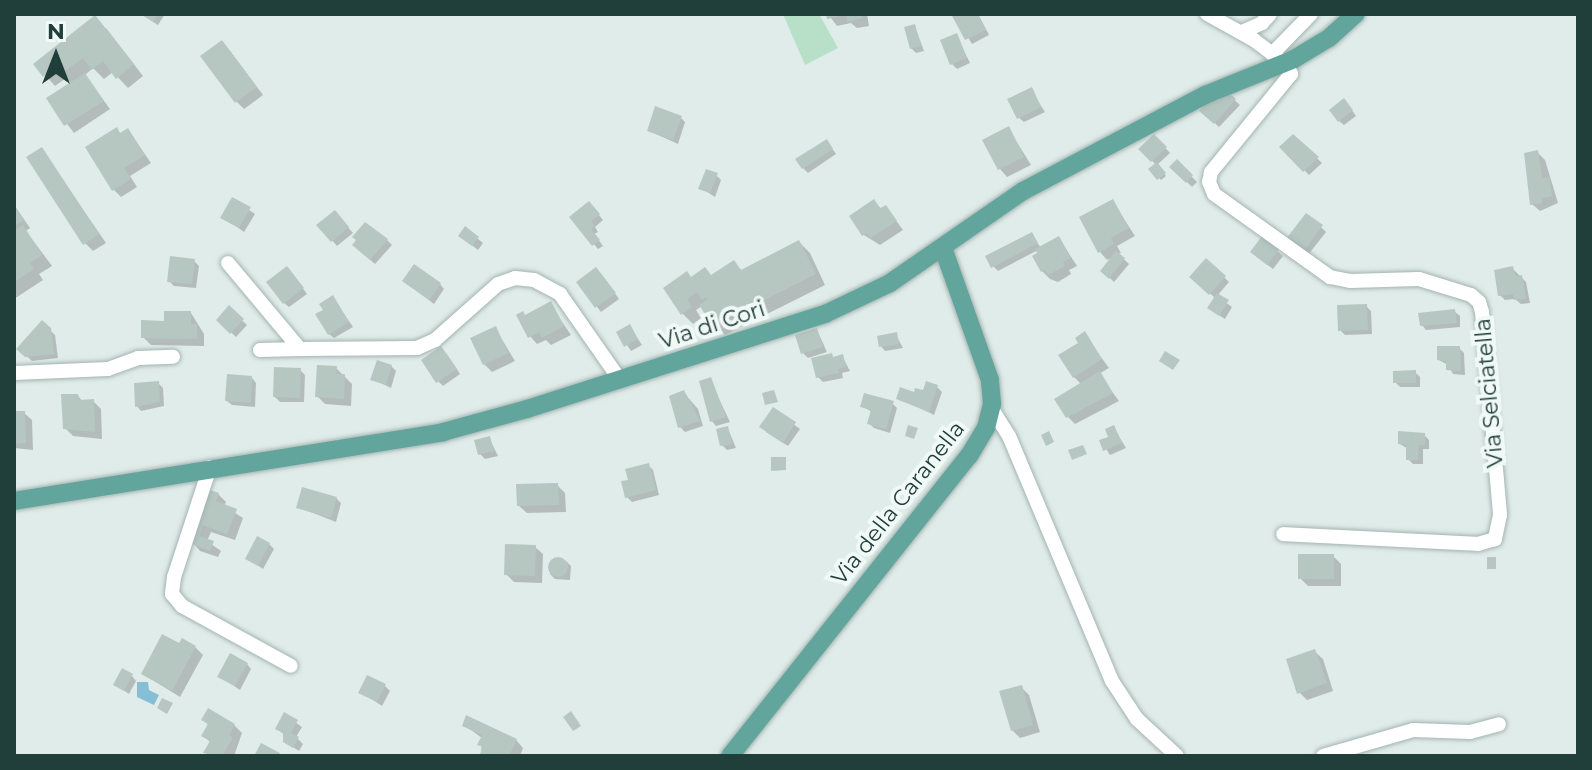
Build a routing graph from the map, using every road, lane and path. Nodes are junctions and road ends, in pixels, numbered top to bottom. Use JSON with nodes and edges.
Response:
{"nodes":[{"id":1,"x":1207,"y":14,"type":"edge"},
{"id":2,"x":1270,"y":14,"type":"edge"},
{"id":3,"x":1311,"y":14,"type":"edge"},
{"id":4,"x":1356,"y":14,"type":"edge"},
{"id":5,"x":1242,"y":32,"type":"junction"},
{"id":6,"x":1278,"y":59,"type":"junction"},
{"id":7,"x":943,"y":248,"type":"junction"},
{"id":8,"x":228,"y":263,"type":"dead end"},
{"id":9,"x":300,"y":349,"type":"junction"},
{"id":10,"x":260,"y":350,"type":"dead end"},
{"id":11,"x":173,"y":357,"type":"dead end"},
{"id":12,"x":14,"y":373,"type":"edge"},
{"id":13,"x":620,"y":380,"type":"junction"},
{"id":14,"x":992,"y":409,"type":"junction"},
{"id":15,"x":210,"y":467,"type":"junction"},
{"id":16,"x":14,"y":501,"type":"edge"},
{"id":17,"x":1283,"y":534,"type":"dead end"},
{"id":18,"x":291,"y":666,"type":"dead end"},
{"id":19,"x":1499,"y":724,"type":"dead end"},
{"id":20,"x":730,"y":756,"type":"edge"},
{"id":21,"x":1177,"y":756,"type":"edge"},
{"id":22,"x":1323,"y":756,"type":"edge"}],
"edges":[{"from":1,"to":5,"type":"street"},
{"from":2,"to":5,"type":"street"},
{"from":3,"to":6,"type":"street"},
{"from":4,"to":6,"type":"main road","name":"Via di Cori"},
{"from":5,"to":6,"type":"street"},
{"from":6,"to":7,"type":"main road","name":"Via di Cori"},
{"from":6,"to":17,"type":"street","name":"Via Selciatella"},
{"from":7,"to":13,"type":"main road","name":"Via di Cori"},
{"from":7,"to":14,"type":"main road","name":"Via della Caranella"},
{"from":8,"to":9,"type":"street"},
{"from":9,"to":10,"type":"street"},
{"from":9,"to":13,"type":"street"},
{"from":11,"to":12,"type":"street"},
{"from":13,"to":15,"type":"main road","name":"Via di Cori"},
{"from":14,"to":20,"type":"main road","name":"Via della Caranella"},
{"from":14,"to":21,"type":"street"},
{"from":15,"to":16,"type":"main road","name":"Via di Cori"},
{"from":15,"to":18,"type":"street"},
{"from":19,"to":22,"type":"street"}]}
